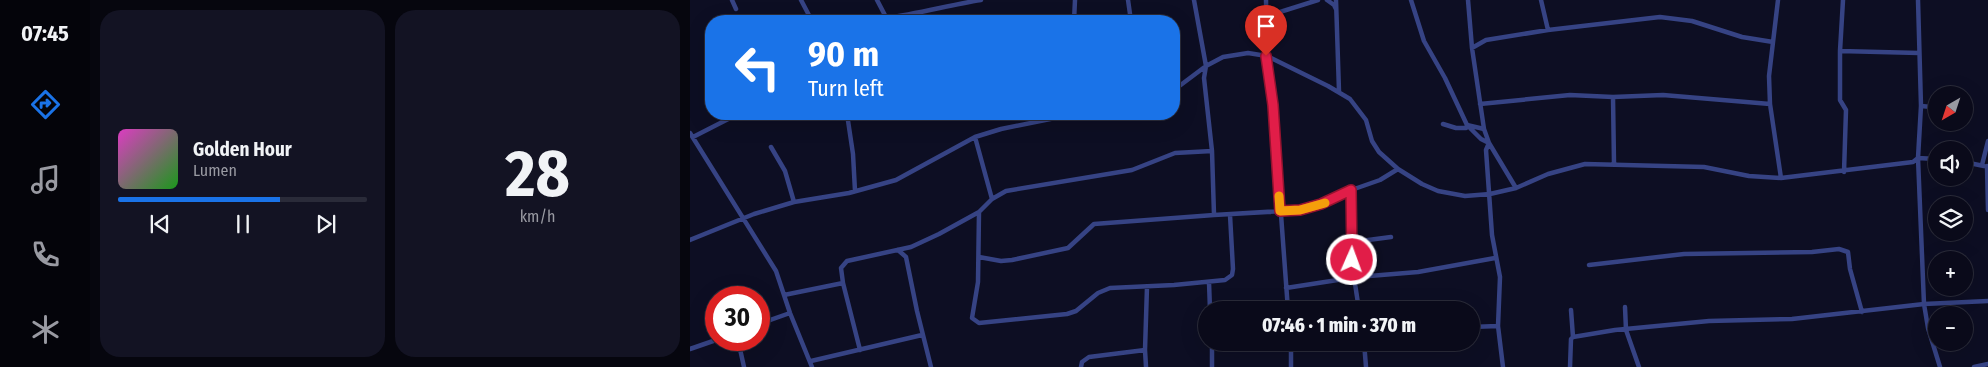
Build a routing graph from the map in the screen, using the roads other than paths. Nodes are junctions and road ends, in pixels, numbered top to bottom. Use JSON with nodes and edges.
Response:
{"nodes":[{"id":1,"x":732,"y":0,"type":"edge"},
{"id":2,"x":802,"y":0,"type":"edge"},
{"id":3,"x":877,"y":0,"type":"edge"},
{"id":4,"x":981,"y":0,"type":"edge"},
{"id":5,"x":1075,"y":0,"type":"edge"},
{"id":6,"x":1128,"y":0,"type":"edge"},
{"id":7,"x":1194,"y":0,"type":"edge"},
{"id":8,"x":1266,"y":0,"type":"edge"},
{"id":9,"x":1318,"y":0,"type":"edge"},
{"id":10,"x":1327,"y":0,"type":"edge"},
{"id":11,"x":1336,"y":0,"type":"edge"},
{"id":12,"x":1411,"y":0,"type":"edge"},
{"id":13,"x":1468,"y":0,"type":"edge"},
{"id":14,"x":1541,"y":0,"type":"edge"},
{"id":15,"x":1778,"y":0,"type":"edge"},
{"id":16,"x":1843,"y":0,"type":"edge"},
{"id":17,"x":1918,"y":0,"type":"edge"},
{"id":18,"x":736,"y":9,"type":"dead end"},
{"id":19,"x":1336,"y":10,"type":"junction"},
{"id":20,"x":809,"y":15,"type":"edge"},
{"id":21,"x":884,"y":15,"type":"edge"},
{"id":22,"x":911,"y":15,"type":"edge"},
{"id":23,"x":1074,"y":15,"type":"edge"},
{"id":24,"x":1129,"y":15,"type":"edge"},
{"id":25,"x":1267,"y":16,"type":"junction"},
{"id":26,"x":1548,"y":30,"type":"junction"},
{"id":27,"x":1773,"y":42,"type":"junction"},
{"id":28,"x":1472,"y":48,"type":"junction"},
{"id":29,"x":1840,"y":51,"type":"junction"},
{"id":30,"x":1919,"y":53,"type":"junction"},
{"id":31,"x":1266,"y":56,"type":"junction"},
{"id":32,"x":1206,"y":66,"type":"junction"},
{"id":33,"x":1180,"y":86,"type":"edge"},
{"id":34,"x":1339,"y":92,"type":"junction"},
{"id":35,"x":1613,"y":97,"type":"junction"},
{"id":36,"x":1480,"y":104,"type":"junction"},
{"id":37,"x":1770,"y":104,"type":"junction"},
{"id":38,"x":1921,"y":106,"type":"junction"},
{"id":39,"x":1928,"y":107,"type":"edge"},
{"id":40,"x":725,"y":120,"type":"edge"},
{"id":41,"x":847,"y":120,"type":"edge"},
{"id":42,"x":1042,"y":120,"type":"edge"},
{"id":43,"x":1443,"y":124,"type":"dead end"},
{"id":44,"x":1467,"y":124,"type":"junction"},
{"id":45,"x":1484,"y":129,"type":"junction"},
{"id":46,"x":692,"y":135,"type":"edge"},
{"id":47,"x":975,"y":136,"type":"junction"},
{"id":48,"x":1988,"y":141,"type":"edge"},
{"id":49,"x":1489,"y":143,"type":"junction"},
{"id":50,"x":771,"y":147,"type":"dead end"},
{"id":51,"x":1212,"y":151,"type":"junction"},
{"id":52,"x":1918,"y":158,"type":"junction"},
{"id":53,"x":1928,"y":159,"type":"edge"},
{"id":54,"x":1614,"y":164,"type":"junction"},
{"id":55,"x":1973,"y":164,"type":"edge"},
{"id":56,"x":1986,"y":166,"type":"edge"},
{"id":57,"x":1398,"y":169,"type":"junction"},
{"id":58,"x":1844,"y":172,"type":"junction"},
{"id":59,"x":1781,"y":178,"type":"junction"},
{"id":60,"x":1516,"y":188,"type":"junction"},
{"id":61,"x":1351,"y":190,"type":"junction"},
{"id":62,"x":855,"y":191,"type":"junction"},
{"id":63,"x":1490,"y":194,"type":"junction"},
{"id":64,"x":992,"y":199,"type":"junction"},
{"id":65,"x":794,"y":202,"type":"junction"},
{"id":66,"x":1988,"y":210,"type":"edge"},
{"id":67,"x":1280,"y":211,"type":"junction"},
{"id":68,"x":741,"y":212,"type":"junction"},
{"id":69,"x":979,"y":212,"type":"junction"},
{"id":70,"x":754,"y":214,"type":"junction"},
{"id":71,"x":1214,"y":215,"type":"junction"},
{"id":72,"x":1230,"y":215,"type":"junction"},
{"id":73,"x":744,"y":219,"type":"junction"},
{"id":74,"x":1391,"y":237,"type":"dead end"},
{"id":75,"x":690,"y":240,"type":"edge"},
{"id":76,"x":1353,"y":242,"type":"junction"},
{"id":77,"x":912,"y":247,"type":"junction"},
{"id":78,"x":898,"y":250,"type":"junction"},
{"id":79,"x":906,"y":256,"type":"junction"},
{"id":80,"x":979,"y":257,"type":"junction"},
{"id":81,"x":1495,"y":258,"type":"junction"},
{"id":82,"x":1352,"y":260,"type":"junction"},
{"id":83,"x":1589,"y":265,"type":"dead end"},
{"id":84,"x":1355,"y":277,"type":"junction"},
{"id":85,"x":1346,"y":278,"type":"junction"},
{"id":86,"x":1209,"y":282,"type":"junction"},
{"id":87,"x":843,"y":283,"type":"junction"},
{"id":88,"x":1147,"y":286,"type":"junction"},
{"id":89,"x":1286,"y":288,"type":"junction"},
{"id":90,"x":784,"y":295,"type":"junction"},
{"id":91,"x":1210,"y":301,"type":"edge"},
{"id":92,"x":1287,"y":301,"type":"edge"},
{"id":93,"x":1358,"y":301,"type":"edge"},
{"id":94,"x":1988,"y":301,"type":"edge"},
{"id":95,"x":1924,"y":304,"type":"junction"},
{"id":96,"x":1625,"y":307,"type":"dead end"},
{"id":97,"x":1571,"y":310,"type":"dead end"},
{"id":98,"x":1862,"y":312,"type":"junction"},
{"id":99,"x":790,"y":313,"type":"junction"},
{"id":100,"x":770,"y":320,"type":"edge"},
{"id":101,"x":1480,"y":326,"type":"edge"},
{"id":102,"x":1498,"y":326,"type":"junction"},
{"id":103,"x":1626,"y":330,"type":"junction"},
{"id":104,"x":922,"y":335,"type":"junction"},
{"id":105,"x":1573,"y":337,"type":"junction"},
{"id":106,"x":705,"y":344,"type":"edge"},
{"id":107,"x":690,"y":349,"type":"edge"},
{"id":108,"x":860,"y":350,"type":"junction"},
{"id":109,"x":1145,"y":350,"type":"junction"},
{"id":110,"x":740,"y":351,"type":"edge"},
{"id":111,"x":1212,"y":351,"type":"edge"},
{"id":112,"x":1291,"y":351,"type":"edge"},
{"id":113,"x":1365,"y":351,"type":"edge"},
{"id":114,"x":811,"y":361,"type":"junction"},
{"id":115,"x":1988,"y":364,"type":"edge"},
{"id":116,"x":744,"y":367,"type":"edge"},
{"id":117,"x":812,"y":367,"type":"edge"},
{"id":118,"x":931,"y":367,"type":"edge"},
{"id":119,"x":1081,"y":367,"type":"edge"},
{"id":120,"x":1146,"y":367,"type":"edge"},
{"id":121,"x":1212,"y":367,"type":"edge"},
{"id":122,"x":1291,"y":367,"type":"edge"},
{"id":123,"x":1366,"y":367,"type":"edge"},
{"id":124,"x":1503,"y":367,"type":"edge"},
{"id":125,"x":1570,"y":367,"type":"edge"},
{"id":126,"x":1639,"y":367,"type":"edge"},
{"id":127,"x":1940,"y":367,"type":"edge"},
{"id":128,"x":1974,"y":367,"type":"edge"}],
"edges":[{"from":1,"to":18,"type":"street"},
{"from":2,"to":20,"type":"street"},
{"from":3,"to":21,"type":"street"},
{"from":4,"to":22,"type":"street"},
{"from":5,"to":23,"type":"street"},
{"from":6,"to":24,"type":"street"},
{"from":7,"to":32,"type":"street"},
{"from":8,"to":25,"type":"street"},
{"from":9,"to":25,"type":"street"},
{"from":10,"to":19,"type":"street"},
{"from":11,"to":19,"type":"street"},
{"from":12,"to":44,"type":"street"},
{"from":13,"to":28,"type":"street"},
{"from":14,"to":26,"type":"street"},
{"from":15,"to":27,"type":"street"},
{"from":16,"to":29,"type":"street"},
{"from":17,"to":30,"type":"street"},
{"from":19,"to":34,"type":"street"},
{"from":25,"to":31,"type":"street"},
{"from":26,"to":27,"type":"street"},
{"from":26,"to":28,"type":"street"},
{"from":27,"to":37,"type":"street"},
{"from":28,"to":36,"type":"street"},
{"from":29,"to":30,"type":"street"},
{"from":29,"to":58,"type":"street"},
{"from":30,"to":38,"type":"street"},
{"from":31,"to":32,"type":"street"},
{"from":31,"to":34,"type":"street"},
{"from":31,"to":67,"type":"street"},
{"from":32,"to":33,"type":"street"},
{"from":32,"to":51,"type":"street"},
{"from":34,"to":57,"type":"street"},
{"from":35,"to":36,"type":"street"},
{"from":35,"to":37,"type":"street"},
{"from":35,"to":54,"type":"street"},
{"from":36,"to":45,"type":"street"},
{"from":37,"to":59,"type":"street"},
{"from":38,"to":39,"type":"street"},
{"from":38,"to":52,"type":"street"},
{"from":40,"to":46,"type":"street"},
{"from":41,"to":62,"type":"street"},
{"from":42,"to":47,"type":"street"},
{"from":43,"to":44,"type":"street"},
{"from":44,"to":45,"type":"street"},
{"from":44,"to":49,"type":"street"},
{"from":45,"to":49,"type":"street"},
{"from":46,"to":68,"type":"street"},
{"from":47,"to":62,"type":"street"},
{"from":47,"to":64,"type":"street"},
{"from":48,"to":56,"type":"street"},
{"from":49,"to":60,"type":"street"},
{"from":49,"to":63,"type":"street"},
{"from":50,"to":65,"type":"street"},
{"from":51,"to":64,"type":"street"},
{"from":51,"to":71,"type":"street"},
{"from":52,"to":53,"type":"street"},
{"from":52,"to":58,"type":"street"},
{"from":52,"to":95,"type":"street"},
{"from":54,"to":59,"type":"street"},
{"from":54,"to":60,"type":"street"},
{"from":55,"to":56,"type":"street"},
{"from":56,"to":66,"type":"street"},
{"from":57,"to":61,"type":"street"},
{"from":57,"to":63,"type":"street"},
{"from":58,"to":59,"type":"street"},
{"from":60,"to":63,"type":"street"},
{"from":61,"to":67,"type":"street"},
{"from":61,"to":76,"type":"street"},
{"from":62,"to":65,"type":"street"},
{"from":63,"to":81,"type":"street"},
{"from":64,"to":69,"type":"street"},
{"from":65,"to":70,"type":"street"},
{"from":67,"to":72,"type":"street"},
{"from":67,"to":89,"type":"street"},
{"from":68,"to":70,"type":"street"},
{"from":68,"to":73,"type":"street"},
{"from":69,"to":77,"type":"street"},
{"from":69,"to":80,"type":"street"},
{"from":70,"to":73,"type":"street"},
{"from":71,"to":72,"type":"street"},
{"from":71,"to":80,"type":"street"},
{"from":72,"to":86,"type":"street"},
{"from":73,"to":75,"type":"street"},
{"from":73,"to":90,"type":"street"},
{"from":74,"to":76,"type":"street"},
{"from":76,"to":82,"type":"street"},
{"from":77,"to":78,"type":"street"},
{"from":77,"to":79,"type":"street"},
{"from":78,"to":79,"type":"street"},
{"from":78,"to":87,"type":"street"},
{"from":79,"to":104,"type":"street"},
{"from":80,"to":88,"type":"street"},
{"from":81,"to":84,"type":"street"},
{"from":81,"to":102,"type":"street"},
{"from":82,"to":84,"type":"street"},
{"from":82,"to":85,"type":"street"},
{"from":83,"to":98,"type":"street"},
{"from":84,"to":85,"type":"street"},
{"from":84,"to":93,"type":"street"},
{"from":85,"to":89,"type":"street"},
{"from":86,"to":88,"type":"street"},
{"from":86,"to":91,"type":"street"},
{"from":87,"to":90,"type":"street"},
{"from":87,"to":108,"type":"street"},
{"from":88,"to":109,"type":"street"},
{"from":89,"to":92,"type":"street"},
{"from":90,"to":99,"type":"street"},
{"from":94,"to":95,"type":"street"},
{"from":95,"to":98,"type":"street"},
{"from":95,"to":127,"type":"street"},
{"from":96,"to":103,"type":"street"},
{"from":97,"to":105,"type":"street"},
{"from":98,"to":103,"type":"street"},
{"from":99,"to":100,"type":"street"},
{"from":99,"to":114,"type":"street"},
{"from":101,"to":102,"type":"street"},
{"from":102,"to":124,"type":"street"},
{"from":103,"to":105,"type":"street"},
{"from":103,"to":126,"type":"street"},
{"from":104,"to":108,"type":"street"},
{"from":104,"to":118,"type":"street"},
{"from":105,"to":125,"type":"street"},
{"from":106,"to":107,"type":"street"},
{"from":108,"to":114,"type":"street"},
{"from":109,"to":119,"type":"street"},
{"from":109,"to":120,"type":"street"},
{"from":110,"to":116,"type":"street"},
{"from":111,"to":121,"type":"street"},
{"from":112,"to":122,"type":"street"},
{"from":113,"to":123,"type":"street"},
{"from":114,"to":117,"type":"street"},
{"from":115,"to":128,"type":"street"}]}
